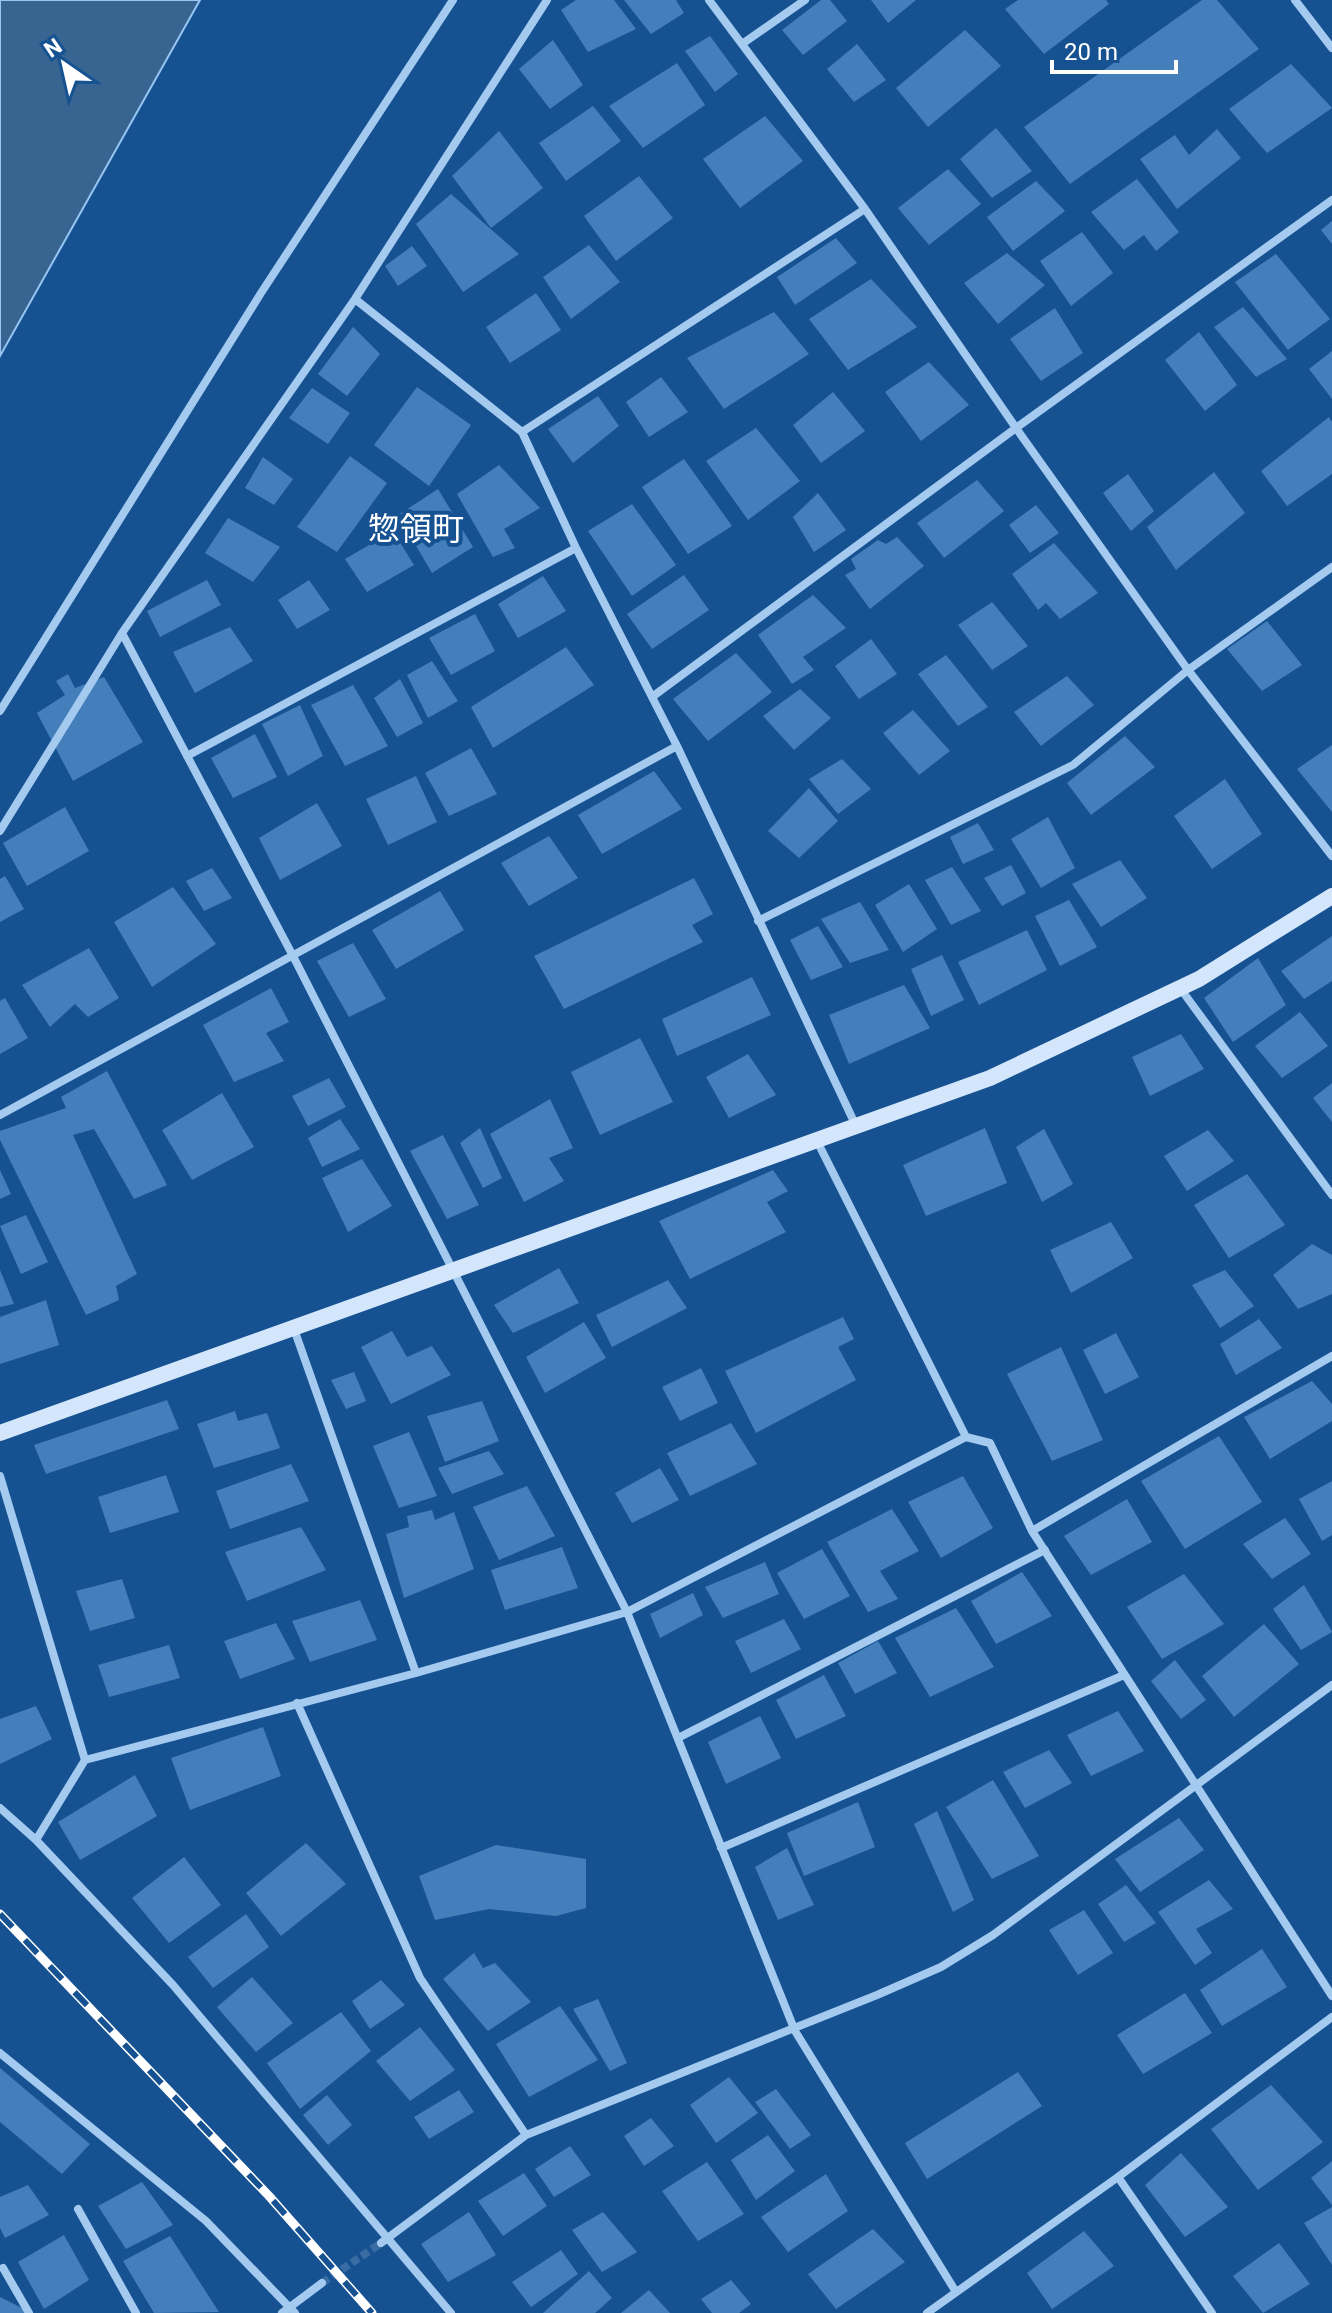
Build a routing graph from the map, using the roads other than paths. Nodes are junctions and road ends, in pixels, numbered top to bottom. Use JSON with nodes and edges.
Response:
{"nodes":[{"id":1,"x":453,"y":0,"type":"edge"},
{"id":2,"x":547,"y":0,"type":"edge"},
{"id":3,"x":709,"y":0,"type":"edge"},
{"id":4,"x":805,"y":0,"type":"edge"},
{"id":5,"x":1295,"y":0,"type":"edge"},
{"id":6,"x":742,"y":44,"type":"junction"},
{"id":7,"x":1332,"y":48,"type":"edge"},
{"id":8,"x":1332,"y":200,"type":"edge"},
{"id":9,"x":865,"y":209,"type":"junction"},
{"id":10,"x":355,"y":299,"type":"junction"},
{"id":11,"x":1016,"y":428,"type":"junction"},
{"id":12,"x":522,"y":432,"type":"junction"},
{"id":13,"x":576,"y":548,"type":"junction"},
{"id":14,"x":1332,"y":567,"type":"edge"},
{"id":15,"x":122,"y":633,"type":"junction"},
{"id":16,"x":1188,"y":670,"type":"junction"},
{"id":17,"x":652,"y":697,"type":"junction"},
{"id":18,"x":0,"y":711,"type":"edge"},
{"id":19,"x":677,"y":746,"type":"junction"},
{"id":20,"x":187,"y":756,"type":"junction"},
{"id":21,"x":0,"y":831,"type":"edge"},
{"id":22,"x":1332,"y":856,"type":"edge"},
{"id":23,"x":1332,"y":896,"type":"edge"},
{"id":24,"x":758,"y":921,"type":"junction"},
{"id":25,"x":293,"y":956,"type":"junction"},
{"id":26,"x":1180,"y":988,"type":"junction"},
{"id":27,"x":0,"y":1115,"type":"edge"},
{"id":28,"x":857,"y":1127,"type":"junction"},
{"id":29,"x":817,"y":1141,"type":"junction"},
{"id":30,"x":1332,"y":1195,"type":"edge"},
{"id":31,"x":451,"y":1272,"type":"junction"},
{"id":32,"x":294,"y":1329,"type":"junction"},
{"id":33,"x":1332,"y":1356,"type":"edge"},
{"id":34,"x":0,"y":1433,"type":"edge"},
{"id":35,"x":966,"y":1437,"type":"junction"},
{"id":36,"x":0,"y":1476,"type":"edge"},
{"id":37,"x":1032,"y":1531,"type":"junction"},
{"id":38,"x":1045,"y":1550,"type":"junction"},
{"id":39,"x":627,"y":1612,"type":"junction"},
{"id":40,"x":416,"y":1673,"type":"junction"},
{"id":41,"x":1124,"y":1675,"type":"junction"},
{"id":42,"x":1332,"y":1685,"type":"edge"},
{"id":43,"x":297,"y":1703,"type":"junction"},
{"id":44,"x":678,"y":1738,"type":"junction"},
{"id":45,"x":85,"y":1760,"type":"junction"},
{"id":46,"x":1196,"y":1787,"type":"junction"},
{"id":47,"x":0,"y":1808,"type":"edge"},
{"id":48,"x":36,"y":1840,"type":"junction"},
{"id":49,"x":721,"y":1848,"type":"junction"},
{"id":50,"x":1332,"y":1996,"type":"edge"},
{"id":51,"x":1332,"y":2017,"type":"edge"},
{"id":52,"x":795,"y":2031,"type":"junction"},
{"id":53,"x":0,"y":2053,"type":"edge"},
{"id":54,"x":526,"y":2135,"type":"junction"},
{"id":55,"x":1118,"y":2177,"type":"junction"},
{"id":56,"x":78,"y":2209,"type":"dead end"},
{"id":57,"x":385,"y":2240,"type":"junction"},
{"id":58,"x":3,"y":2268,"type":"dead end"},
{"id":59,"x":322,"y":2283,"type":"tunnel mouth"},
{"id":60,"x":956,"y":2292,"type":"junction"},
{"id":61,"x":293,"y":2310,"type":"edge"},
{"id":62,"x":29,"y":2313,"type":"edge"},
{"id":63,"x":136,"y":2313,"type":"edge"},
{"id":64,"x":282,"y":2313,"type":"edge"},
{"id":65,"x":451,"y":2313,"type":"edge"},
{"id":66,"x":927,"y":2313,"type":"edge"},
{"id":67,"x":1212,"y":2313,"type":"edge"}],
"edges":[{"from":1,"to":18,"type":"street"},
{"from":2,"to":10,"type":"street"},
{"from":3,"to":6,"type":"street"},
{"from":4,"to":6,"type":"street"},
{"from":5,"to":7,"type":"street"},
{"from":6,"to":9,"type":"street"},
{"from":8,"to":11,"type":"street"},
{"from":9,"to":11,"type":"street"},
{"from":9,"to":12,"type":"street"},
{"from":10,"to":12,"type":"street"},
{"from":10,"to":15,"type":"street"},
{"from":11,"to":16,"type":"street"},
{"from":11,"to":17,"type":"street"},
{"from":12,"to":13,"type":"street"},
{"from":13,"to":17,"type":"street"},
{"from":13,"to":20,"type":"street"},
{"from":14,"to":16,"type":"street"},
{"from":15,"to":20,"type":"street"},
{"from":15,"to":21,"type":"street"},
{"from":16,"to":22,"type":"street"},
{"from":16,"to":24,"type":"street"},
{"from":17,"to":19,"type":"street"},
{"from":19,"to":24,"type":"street"},
{"from":19,"to":25,"type":"street"},
{"from":20,"to":25,"type":"street"},
{"from":23,"to":26,"type":"street"},
{"from":24,"to":28,"type":"street"},
{"from":25,"to":27,"type":"street"},
{"from":25,"to":31,"type":"street"},
{"from":26,"to":28,"type":"street"},
{"from":26,"to":30,"type":"street"},
{"from":28,"to":29,"type":"street"},
{"from":29,"to":31,"type":"street"},
{"from":29,"to":35,"type":"street"},
{"from":31,"to":32,"type":"street"},
{"from":31,"to":39,"type":"street"},
{"from":32,"to":34,"type":"street"},
{"from":32,"to":40,"type":"street"},
{"from":33,"to":37,"type":"street"},
{"from":35,"to":37,"type":"street"},
{"from":35,"to":39,"type":"street"},
{"from":36,"to":45,"type":"street"},
{"from":37,"to":38,"type":"street"},
{"from":38,"to":41,"type":"street"},
{"from":38,"to":44,"type":"street"},
{"from":39,"to":40,"type":"street"},
{"from":39,"to":44,"type":"street"},
{"from":40,"to":43,"type":"street"},
{"from":41,"to":46,"type":"street"},
{"from":41,"to":49,"type":"street"},
{"from":42,"to":46,"type":"street"},
{"from":43,"to":45,"type":"street"},
{"from":43,"to":54,"type":"street"},
{"from":44,"to":49,"type":"street"},
{"from":45,"to":48,"type":"street"},
{"from":46,"to":50,"type":"street"},
{"from":46,"to":52,"type":"street"},
{"from":47,"to":48,"type":"street"},
{"from":48,"to":57,"type":"street"},
{"from":49,"to":52,"type":"street"},
{"from":51,"to":55,"type":"street"},
{"from":52,"to":54,"type":"street"},
{"from":52,"to":60,"type":"street"},
{"from":53,"to":61,"type":"street"},
{"from":54,"to":57,"type":"street"},
{"from":55,"to":60,"type":"street"},
{"from":55,"to":67,"type":"street"},
{"from":56,"to":63,"type":"street"},
{"from":57,"to":65,"type":"street"},
{"from":58,"to":62,"type":"street"},
{"from":59,"to":61,"type":"street"},
{"from":60,"to":66,"type":"street"},
{"from":61,"to":64,"type":"street"}]}
